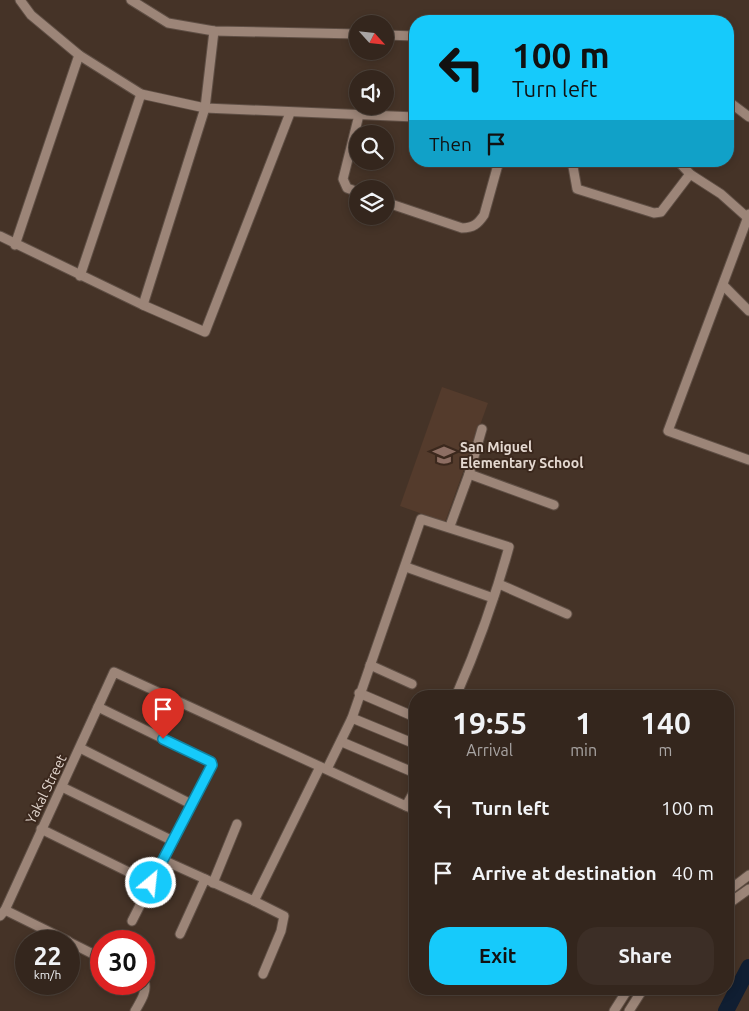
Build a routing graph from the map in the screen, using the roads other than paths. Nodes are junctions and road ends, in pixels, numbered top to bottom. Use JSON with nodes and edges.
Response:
{"nodes":[{"id":1,"x":20,"y":0,"type":"edge"},
{"id":2,"x":131,"y":0,"type":"edge"},
{"id":3,"x":214,"y":31,"type":"junction"},
{"id":4,"x":349,"y":34,"type":"edge"},
{"id":5,"x":394,"y":35,"type":"edge"},
{"id":6,"x":409,"y":36,"type":"edge"},
{"id":7,"x":79,"y":55,"type":"junction"},
{"id":8,"x":141,"y":94,"type":"junction"},
{"id":9,"x":734,"y":106,"type":"edge"},
{"id":10,"x":205,"y":108,"type":"junction"},
{"id":11,"x":290,"y":113,"type":"junction"},
{"id":12,"x":349,"y":115,"type":"edge"},
{"id":13,"x":359,"y":115,"type":"joint"},
{"id":14,"x":749,"y":117,"type":"edge"},
{"id":15,"x":409,"y":118,"type":"edge"},
{"id":16,"x":497,"y":167,"type":"edge"},
{"id":17,"x":573,"y":167,"type":"edge"},
{"id":18,"x":684,"y":167,"type":"edge"},
{"id":19,"x":690,"y":174,"type":"junction"},
{"id":20,"x":349,"y":189,"type":"edge"},
{"id":21,"x":394,"y":205,"type":"edge"},
{"id":22,"x":748,"y":217,"type":"edge"},
{"id":23,"x":0,"y":236,"type":"edge"},
{"id":24,"x":15,"y":245,"type":"junction"},
{"id":25,"x":80,"y":276,"type":"junction"},
{"id":26,"x":724,"y":286,"type":"junction"},
{"id":27,"x":143,"y":305,"type":"junction"},
{"id":28,"x":749,"y":310,"type":"edge"},
{"id":29,"x":482,"y":429,"type":"dead end"},
{"id":30,"x":749,"y":460,"type":"edge"},
{"id":31,"x":469,"y":474,"type":"junction"},
{"id":32,"x":554,"y":505,"type":"dead end"},
{"id":33,"x":450,"y":526,"type":"junction"},
{"id":34,"x":406,"y":567,"type":"junction"},
{"id":35,"x":498,"y":584,"type":"junction"},
{"id":36,"x":493,"y":598,"type":"junction"},
{"id":37,"x":567,"y":614,"type":"dead end"},
{"id":38,"x":370,"y":665,"type":"junction"},
{"id":39,"x":412,"y":684,"type":"dead end"},
{"id":40,"x":459,"y":690,"type":"edge"},
{"id":41,"x":359,"y":693,"type":"junction"},
{"id":42,"x":98,"y":707,"type":"junction"},
{"id":43,"x":409,"y":714,"type":"edge"},
{"id":44,"x":352,"y":718,"type":"junction"},
{"id":45,"x":342,"y":742,"type":"junction"},
{"id":46,"x":409,"y":742,"type":"edge"},
{"id":47,"x":80,"y":748,"type":"junction"},
{"id":48,"x":324,"y":768,"type":"junction"},
{"id":49,"x":409,"y":771,"type":"edge"},
{"id":50,"x":62,"y":787,"type":"junction"},
{"id":51,"x":191,"y":804,"type":"junction"},
{"id":52,"x":409,"y":808,"type":"edge"},
{"id":53,"x":237,"y":824,"type":"dead end"},
{"id":54,"x":42,"y":829,"type":"junction"},
{"id":55,"x":173,"y":841,"type":"junction"},
{"id":56,"x":163,"y":860,"type":"junction"},
{"id":57,"x":749,"y":875,"type":"edge"},
{"id":58,"x":209,"y":881,"type":"junction"},
{"id":59,"x":151,"y":883,"type":"junction"},
{"id":60,"x":734,"y":886,"type":"edge"},
{"id":61,"x":749,"y":888,"type":"edge"},
{"id":62,"x":734,"y":899,"type":"edge"},
{"id":63,"x":254,"y":901,"type":"junction"},
{"id":64,"x":3,"y":913,"type":"edge"},
{"id":65,"x":132,"y":921,"type":"dead end"},
{"id":66,"x":42,"y":930,"type":"edge"},
{"id":67,"x":180,"y":934,"type":"dead end"},
{"id":68,"x":263,"y":974,"type":"dead end"},
{"id":69,"x":143,"y":995,"type":"edge"},
{"id":70,"x":624,"y":995,"type":"edge"},
{"id":71,"x":639,"y":995,"type":"edge"},
{"id":72,"x":135,"y":1011,"type":"edge"},
{"id":73,"x":614,"y":1011,"type":"edge"},
{"id":74,"x":628,"y":1011,"type":"edge"}],
"edges":[{"from":1,"to":7,"type":"street"},
{"from":2,"to":3,"type":"street"},
{"from":3,"to":4,"type":"street"},
{"from":3,"to":10,"type":"street"},
{"from":5,"to":6,"type":"street"},
{"from":7,"to":8,"type":"street"},
{"from":7,"to":24,"type":"street"},
{"from":8,"to":10,"type":"street"},
{"from":8,"to":25,"type":"street"},
{"from":9,"to":14,"type":"street"},
{"from":10,"to":11,"type":"street"},
{"from":10,"to":27,"type":"street"},
{"from":11,"to":12,"type":"street"},
{"from":11,"to":27,"type":"street"},
{"from":13,"to":15,"type":"street"},
{"from":13,"to":20,"type":"street"},
{"from":16,"to":21,"type":"street"},
{"from":17,"to":19,"type":"street"},
{"from":18,"to":19,"type":"street"},
{"from":19,"to":22,"type":"street"},
{"from":22,"to":26,"type":"street"},
{"from":23,"to":24,"type":"street"},
{"from":24,"to":25,"type":"street"},
{"from":25,"to":27,"type":"street"},
{"from":26,"to":28,"type":"street"},
{"from":26,"to":30,"type":"street"},
{"from":29,"to":31,"type":"street"},
{"from":31,"to":32,"type":"street"},
{"from":31,"to":33,"type":"street"},
{"from":33,"to":34,"type":"street"},
{"from":33,"to":35,"type":"street"},
{"from":34,"to":36,"type":"street"},
{"from":34,"to":38,"type":"street"},
{"from":35,"to":36,"type":"street"},
{"from":35,"to":37,"type":"street"},
{"from":36,"to":40,"type":"street"},
{"from":38,"to":39,"type":"street"},
{"from":38,"to":41,"type":"street"},
{"from":41,"to":43,"type":"street"},
{"from":41,"to":44,"type":"street"},
{"from":42,"to":47,"type":"street","name":"Yakal Street"},
{"from":42,"to":48,"type":"street","name":"Yakal Street"},
{"from":42,"to":51,"type":"street"},
{"from":44,"to":45,"type":"street"},
{"from":44,"to":46,"type":"street"},
{"from":45,"to":48,"type":"street"},
{"from":45,"to":49,"type":"street"},
{"from":47,"to":50,"type":"street","name":"Yakal Street"},
{"from":47,"to":51,"type":"street"},
{"from":48,"to":52,"type":"street"},
{"from":48,"to":63,"type":"street"},
{"from":50,"to":54,"type":"street","name":"Yakal Street"},
{"from":50,"to":55,"type":"street"},
{"from":51,"to":55,"type":"street"},
{"from":53,"to":58,"type":"street"},
{"from":54,"to":59,"type":"street"},
{"from":54,"to":64,"type":"street","name":"Yakal Street"},
{"from":55,"to":56,"type":"street"},
{"from":56,"to":58,"type":"street"},
{"from":56,"to":59,"type":"street"},
{"from":57,"to":60,"type":"street"},
{"from":58,"to":63,"type":"street"},
{"from":58,"to":67,"type":"street"},
{"from":59,"to":65,"type":"street"},
{"from":61,"to":62,"type":"street"},
{"from":63,"to":68,"type":"street"},
{"from":64,"to":66,"type":"street"},
{"from":69,"to":72,"type":"street"},
{"from":70,"to":73,"type":"street"},
{"from":71,"to":74,"type":"street"}]}
